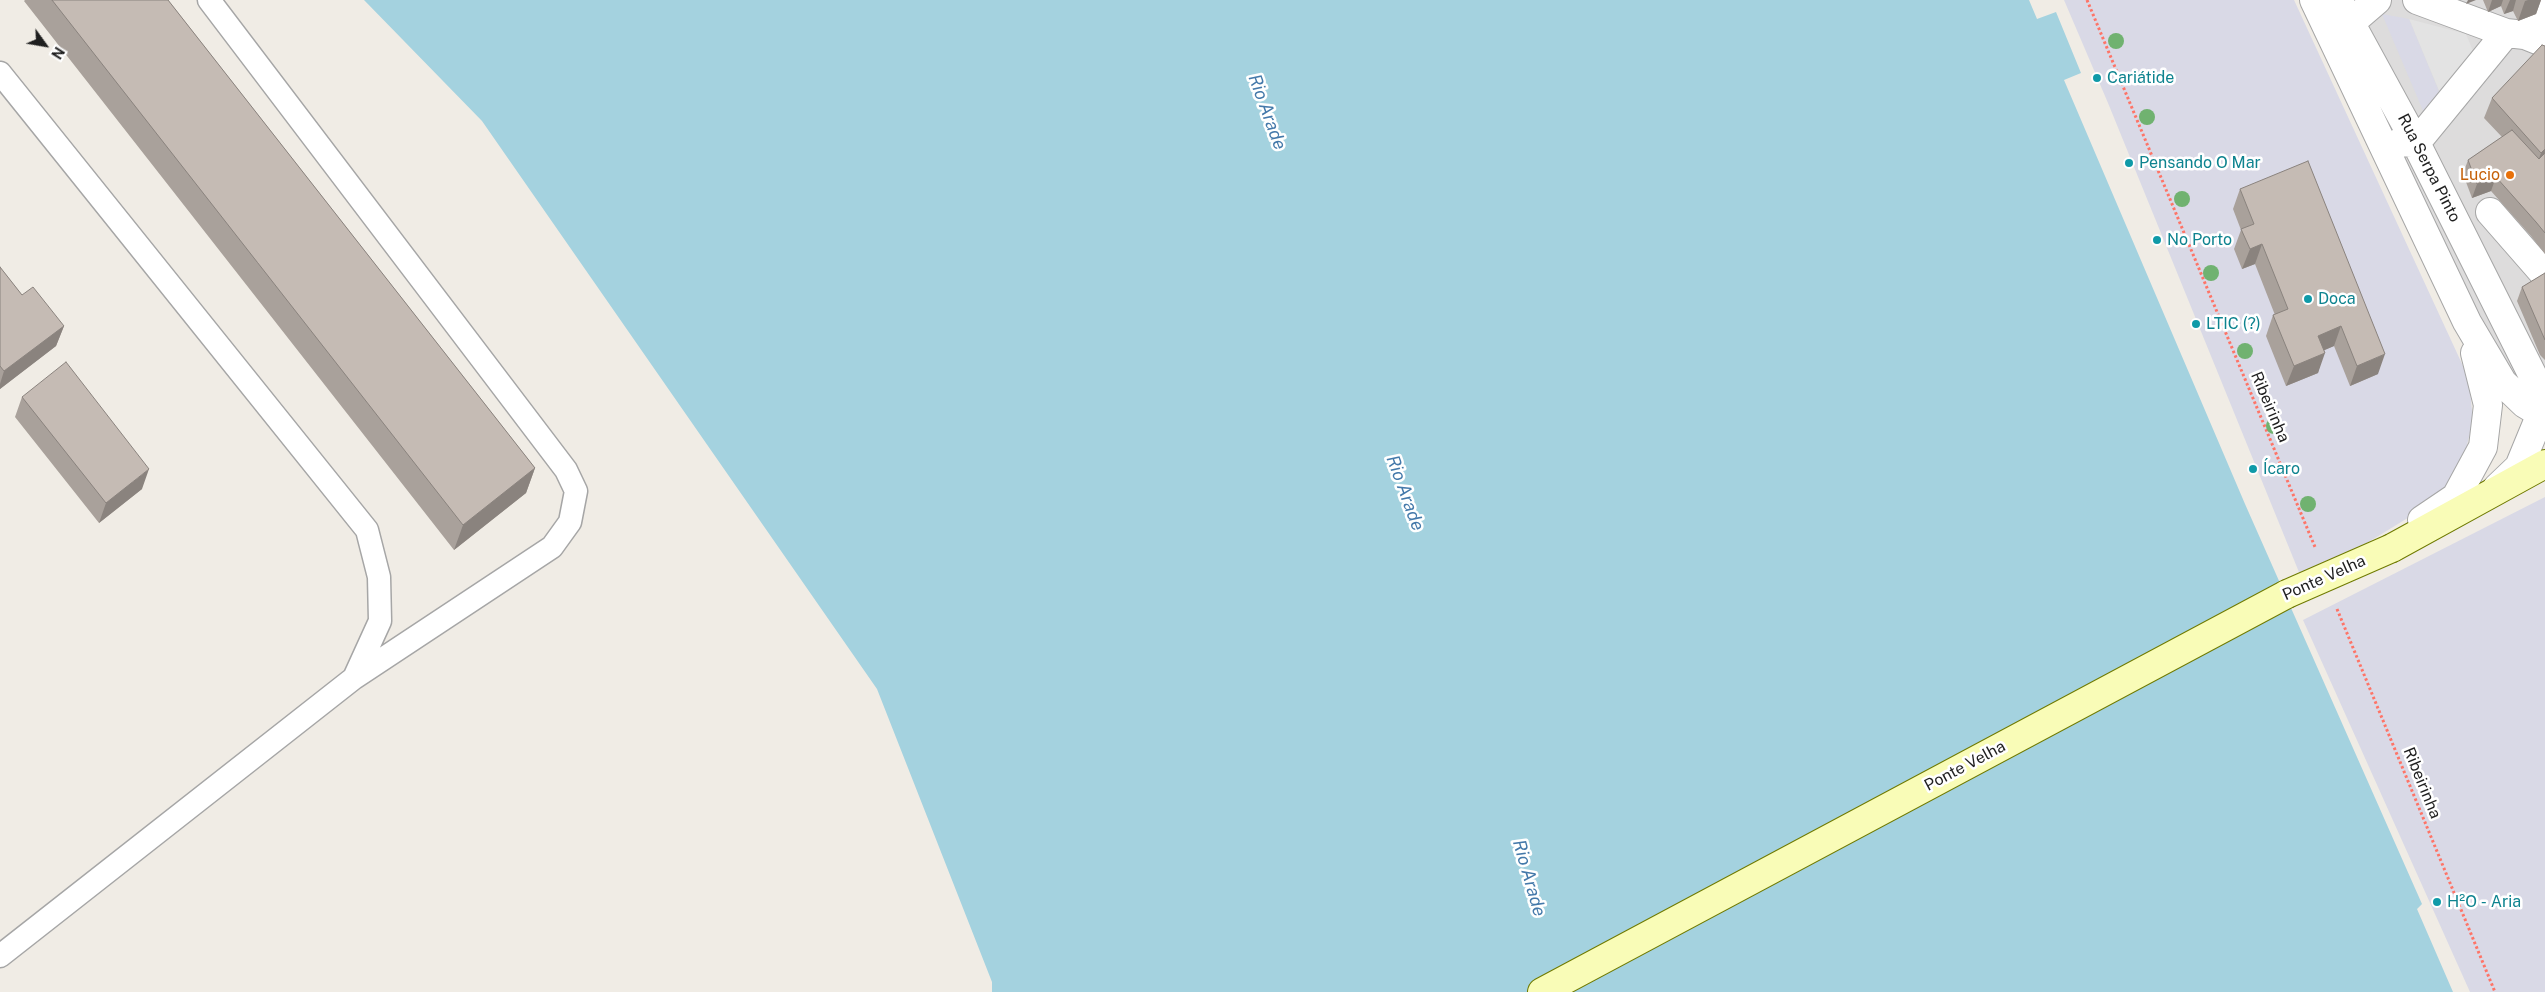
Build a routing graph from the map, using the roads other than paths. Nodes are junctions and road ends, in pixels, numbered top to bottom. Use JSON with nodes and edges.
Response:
{"nodes":[{"id":1,"x":209,"y":0,"type":"edge"},
{"id":2,"x":2314,"y":0,"type":"edge"},
{"id":3,"x":2338,"y":0,"type":"edge"},
{"id":4,"x":2377,"y":0,"type":"edge"},
{"id":5,"x":2383,"y":0,"type":"edge"},
{"id":6,"x":2425,"y":3,"type":"edge"},
{"id":7,"x":2545,"y":8,"type":"edge"},
{"id":8,"x":2353,"y":27,"type":"junction"},
{"id":9,"x":2525,"y":37,"type":"edge"},
{"id":10,"x":0,"y":73,"type":"edge"},
{"id":11,"x":2350,"y":75,"type":"junction"},
{"id":12,"x":2369,"y":115,"type":"junction"},
{"id":13,"x":2416,"y":143,"type":"junction"},
{"id":14,"x":2490,"y":212,"type":"dead end"},
{"id":15,"x":2545,"y":275,"type":"edge"},
{"id":16,"x":2467,"y":322,"type":"junction"},
{"id":17,"x":2541,"y":413,"type":"edge"},
{"id":18,"x":2545,"y":464,"type":"edge"},
{"id":19,"x":2497,"y":488,"type":"junction"},
{"id":20,"x":2390,"y":544,"type":"junction"},
{"id":21,"x":354,"y":678,"type":"junction"},
{"id":22,"x":0,"y":956,"type":"edge"},
{"id":23,"x":1542,"y":992,"type":"edge"}],
"edges":[{"from":1,"to":21,"type":"lane"},
{"from":2,"to":11,"type":"street","name":"Rua Serpa Pinto"},
{"from":3,"to":8,"type":"street","name":"Rua Serpa Pinto"},
{"from":4,"to":8,"type":"street"},
{"from":5,"to":6,"type":"street"},
{"from":6,"to":9,"type":"street"},
{"from":7,"to":9,"type":"street"},
{"from":8,"to":11,"type":"street"},
{"from":8,"to":13,"type":"street","name":"Rua Serpa Pinto"},
{"from":9,"to":13,"type":"street"},
{"from":10,"to":21,"type":"lane"},
{"from":11,"to":12,"type":"street","name":"Rua Serpa Pinto"},
{"from":12,"to":13,"type":"street"},
{"from":12,"to":16,"type":"street","name":"Rua Serpa Pinto"},
{"from":13,"to":17,"type":"street","name":"Rua Serpa Pinto"},
{"from":14,"to":15,"type":"street"},
{"from":16,"to":17,"type":"street"},
{"from":16,"to":20,"type":"street"},
{"from":17,"to":19,"type":"street","name":"Rua Serpa Pinto"},
{"from":18,"to":19,"type":"main road","name":"Ponte Velha"},
{"from":19,"to":20,"type":"main road","name":"Ponte Velha"},
{"from":20,"to":23,"type":"main road","name":"Ponte Velha","bridge":true},
{"from":21,"to":22,"type":"lane"}]}
